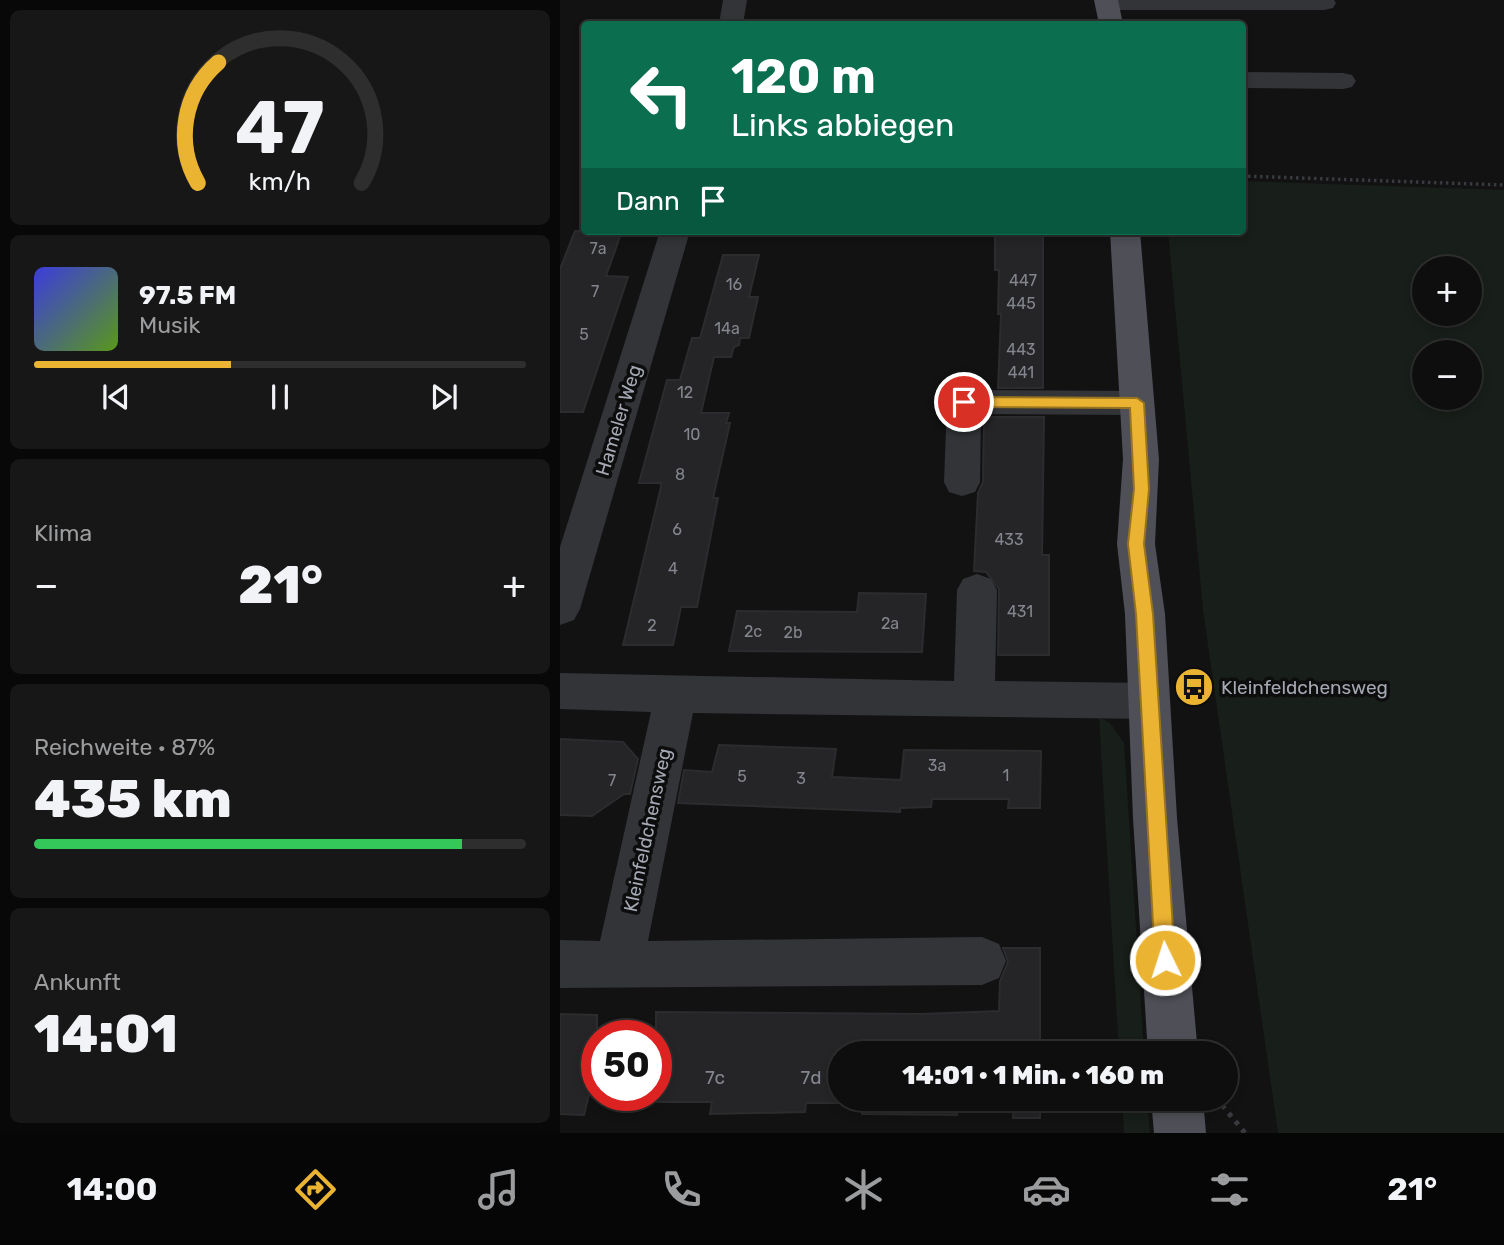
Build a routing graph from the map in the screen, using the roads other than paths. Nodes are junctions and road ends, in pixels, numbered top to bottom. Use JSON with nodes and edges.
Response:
{"nodes":[{"id":1,"x":735,"y":0,"type":"edge"},
{"id":2,"x":1324,"y":3,"type":"dead end"},
{"id":3,"x":1108,"y":9,"type":"edge"},
{"id":4,"x":732,"y":21,"type":"edge"},
{"id":5,"x":1246,"y":80,"type":"edge"},
{"id":6,"x":1343,"y":81,"type":"dead end"},
{"id":7,"x":674,"y":235,"type":"edge"},
{"id":8,"x":1125,"y":235,"type":"edge"},
{"id":9,"x":1137,"y":403,"type":"junction"},
{"id":10,"x":962,"y":482,"type":"dead end"},
{"id":11,"x":977,"y":590,"type":"dead end"},
{"id":12,"x":560,"y":609,"type":"edge"},
{"id":13,"x":560,"y":691,"type":"edge"},
{"id":14,"x":676,"y":695,"type":"junction"},
{"id":15,"x":974,"y":698,"type":"junction"},
{"id":16,"x":1149,"y":701,"type":"junction"},
{"id":17,"x":982,"y":961,"type":"dead end"},
{"id":18,"x":560,"y":964,"type":"edge"},
{"id":19,"x":619,"y":965,"type":"junction"},
{"id":20,"x":1172,"y":1041,"type":"edge"},
{"id":21,"x":1193,"y":1111,"type":"edge"},
{"id":22,"x":1180,"y":1133,"type":"edge"}],
"edges":[{"from":1,"to":4,"type":"street"},
{"from":2,"to":3,"type":"street"},
{"from":5,"to":6,"type":"street"},
{"from":7,"to":12,"type":"street","name":"Hameler Weg"},
{"from":8,"to":9,"type":"main road"},
{"from":9,"to":10,"type":"street"},
{"from":9,"to":16,"type":"main road"},
{"from":11,"to":15,"type":"street"},
{"from":13,"to":14,"type":"street"},
{"from":14,"to":15,"type":"street"},
{"from":14,"to":19,"type":"street","name":"Kleinfeldchensweg"},
{"from":15,"to":16,"type":"street"},
{"from":16,"to":20,"type":"main road"},
{"from":17,"to":19,"type":"street"},
{"from":18,"to":19,"type":"street"},
{"from":21,"to":22,"type":"main road"}]}
